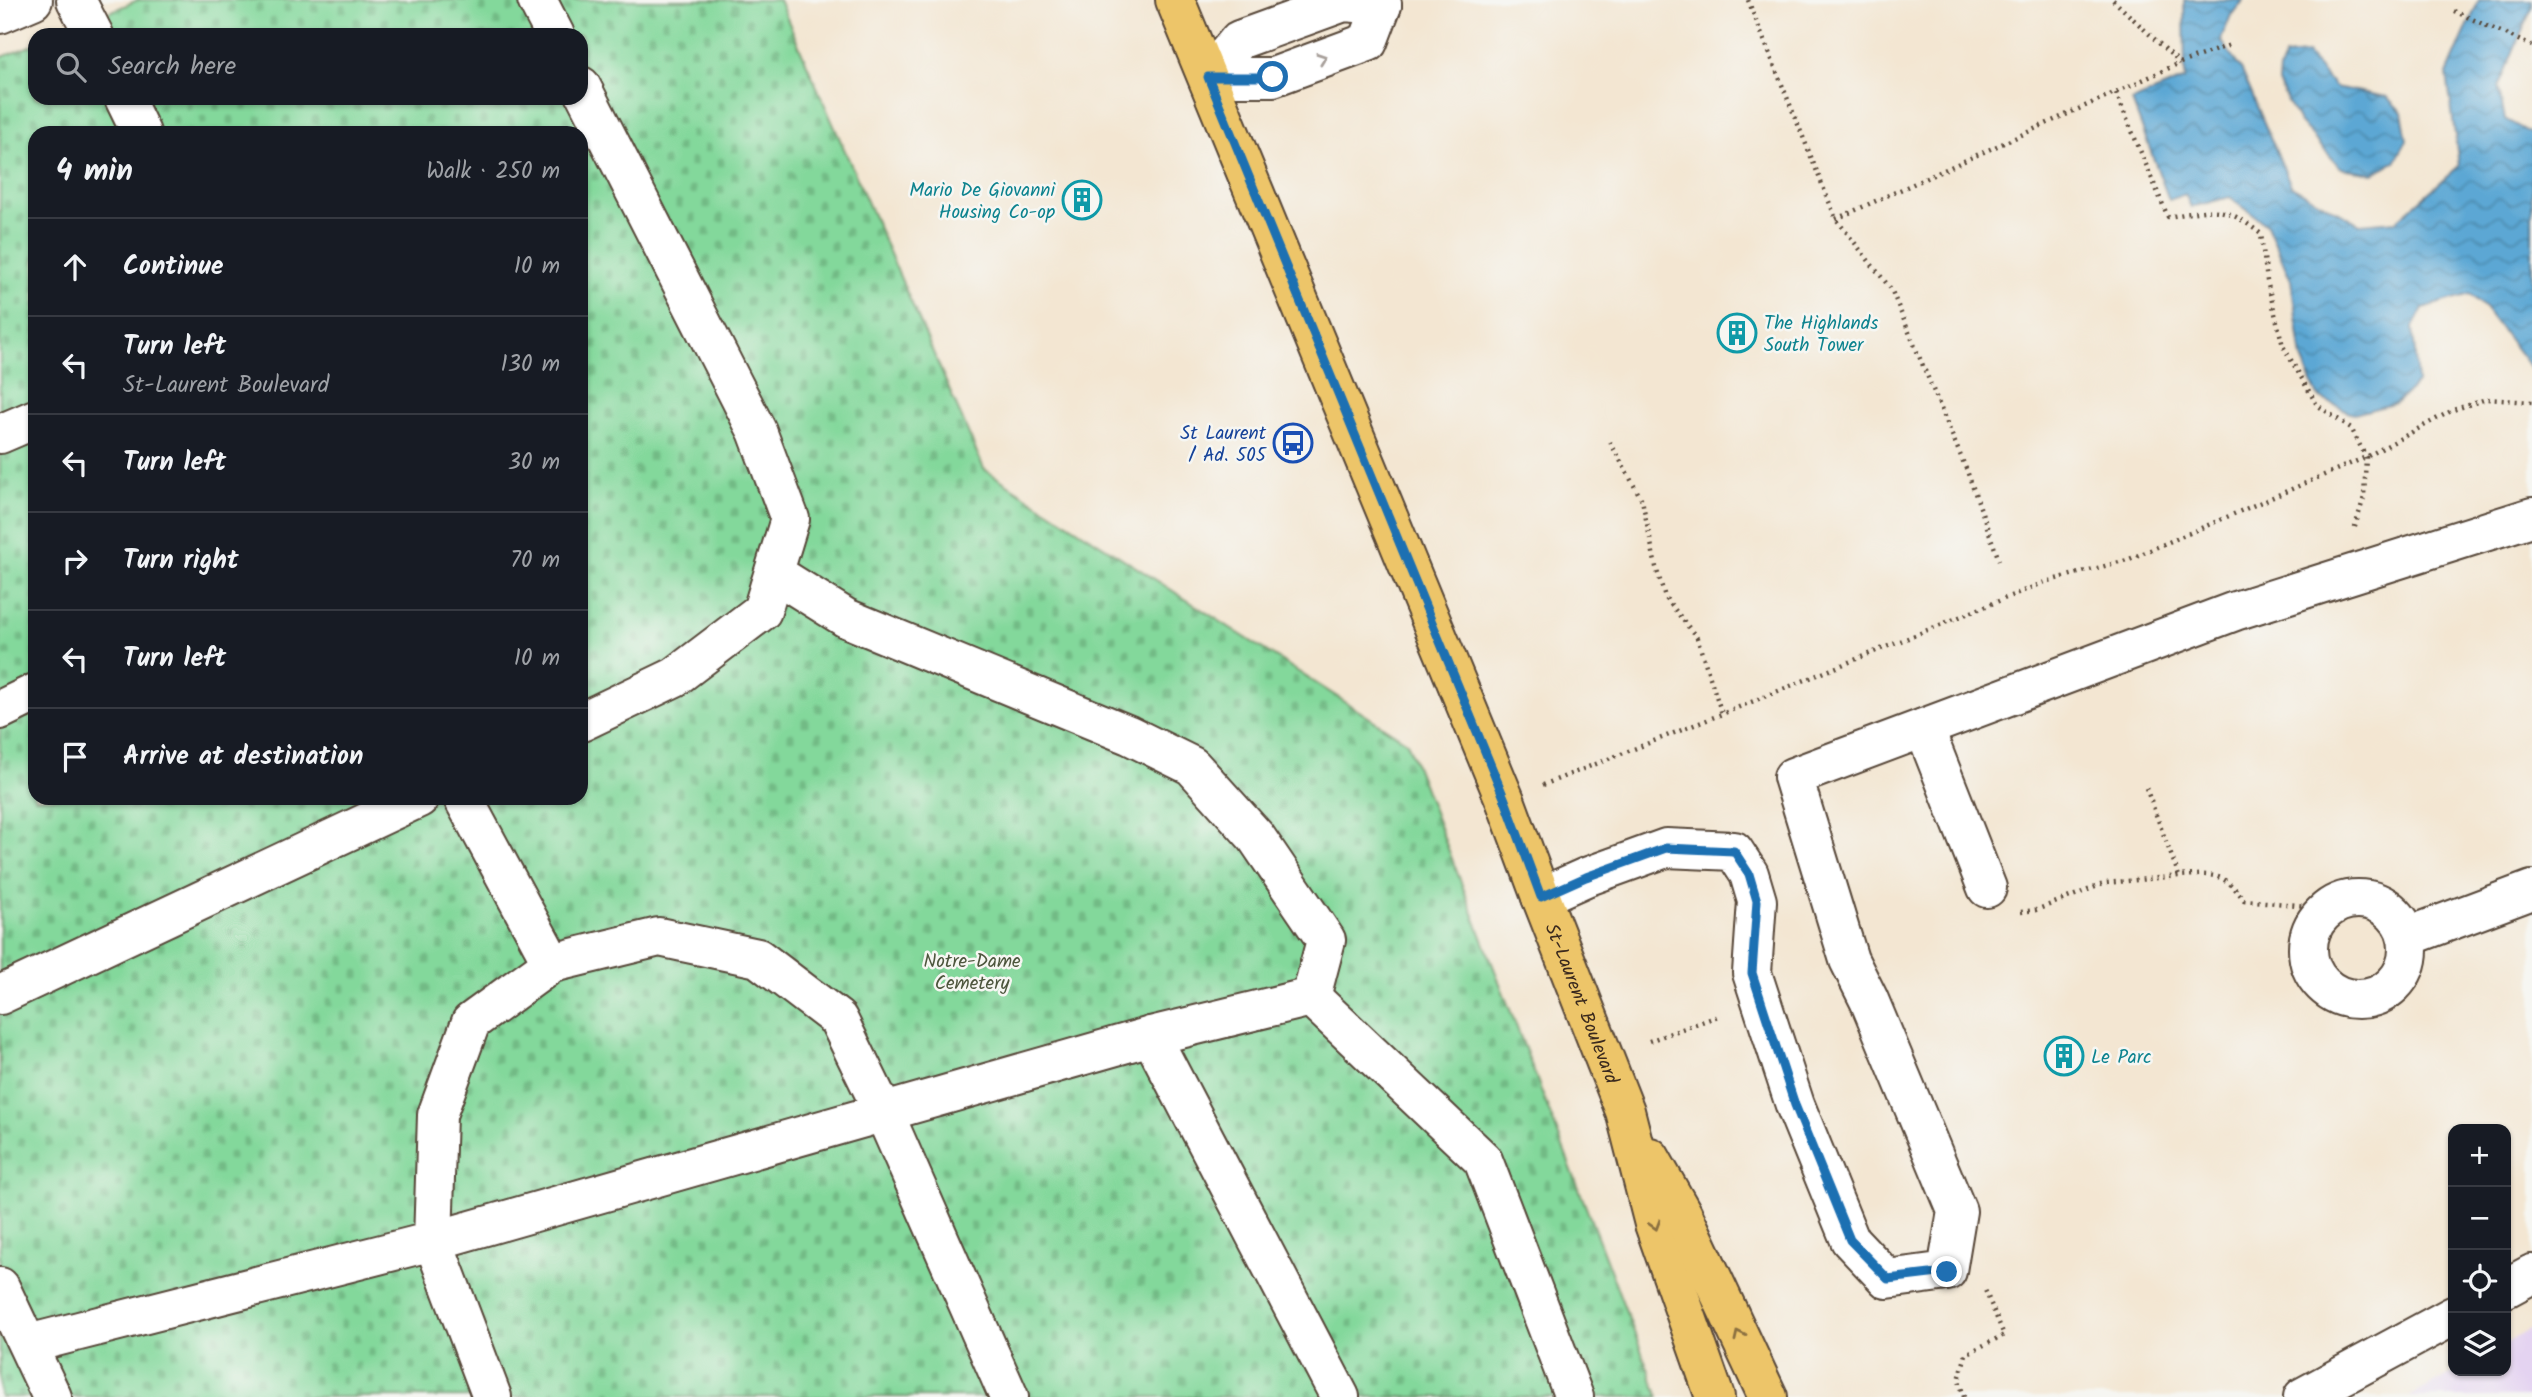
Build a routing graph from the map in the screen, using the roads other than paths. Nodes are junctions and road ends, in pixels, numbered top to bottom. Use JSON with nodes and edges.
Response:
{"nodes":[{"id":1,"x":33,"y":0,"type":"edge"},
{"id":2,"x":76,"y":0,"type":"edge"},
{"id":3,"x":537,"y":0,"type":"edge"},
{"id":4,"x":1175,"y":0,"type":"edge"},
{"id":5,"x":1381,"y":2,"type":"edge"},
{"id":6,"x":0,"y":14,"type":"edge"},
{"id":7,"x":90,"y":28,"type":"edge"},
{"id":8,"x":551,"y":28,"type":"edge"},
{"id":9,"x":1208,"y":77,"type":"junction"},
{"id":10,"x":588,"y":100,"type":"edge"},
{"id":11,"x":127,"y":105,"type":"edge"},
{"id":12,"x":138,"y":126,"type":"edge"},
{"id":13,"x":28,"y":422,"type":"edge"},
{"id":14,"x":0,"y":434,"type":"edge"},
{"id":15,"x":2532,"y":517,"type":"edge"},
{"id":16,"x":774,"y":573,"type":"junction"},
{"id":17,"x":28,"y":696,"type":"edge"},
{"id":18,"x":0,"y":710,"type":"edge"},
{"id":19,"x":588,"y":719,"type":"edge"},
{"id":20,"x":1924,"y":729,"type":"junction"},
{"id":21,"x":404,"y":805,"type":"edge"},
{"id":22,"x":467,"y":805,"type":"edge"},
{"id":23,"x":1987,"y":888,"type":"road end"},
{"id":24,"x":2532,"y":890,"type":"edge"},
{"id":25,"x":1541,"y":897,"type":"junction"},
{"id":26,"x":2407,"y":937,"type":"junction"},
{"id":27,"x":552,"y":962,"type":"junction"},
{"id":28,"x":0,"y":995,"type":"edge"},
{"id":29,"x":1311,"y":997,"type":"junction"},
{"id":30,"x":1151,"y":1036,"type":"junction"},
{"id":31,"x":1625,"y":1111,"type":"junction"},
{"id":32,"x":884,"y":1113,"type":"junction"},
{"id":33,"x":433,"y":1241,"type":"junction"},
{"id":34,"x":2532,"y":1273,"type":"edge"},
{"id":35,"x":2511,"y":1285,"type":"edge"},
{"id":36,"x":0,"y":1287,"type":"edge"},
{"id":37,"x":2448,"y":1319,"type":"edge"},
{"id":38,"x":28,"y":1344,"type":"junction"},
{"id":39,"x":52,"y":1397,"type":"edge"},
{"id":40,"x":492,"y":1397,"type":"edge"},
{"id":41,"x":1009,"y":1397,"type":"edge"},
{"id":42,"x":1340,"y":1397,"type":"edge"},
{"id":43,"x":1574,"y":1397,"type":"edge"},
{"id":44,"x":1715,"y":1397,"type":"edge"},
{"id":45,"x":1768,"y":1397,"type":"edge"},
{"id":46,"x":2303,"y":1397,"type":"edge"}],
"edges":[{"from":1,"to":6,"type":"lane"},
{"from":2,"to":7,"type":"lane"},
{"from":3,"to":8,"type":"lane"},
{"from":4,"to":9,"type":"main road","name":"St-Laurent Boulevard"},
{"from":5,"to":9,"type":"lane"},
{"from":9,"to":25,"type":"main road","name":"St-Laurent Boulevard"},
{"from":10,"to":16,"type":"lane"},
{"from":11,"to":12,"type":"lane"},
{"from":13,"to":14,"type":"lane"},
{"from":15,"to":20,"type":"lane"},
{"from":16,"to":19,"type":"lane"},
{"from":16,"to":29,"type":"lane"},
{"from":17,"to":18,"type":"lane"},
{"from":20,"to":23,"type":"lane"},
{"from":20,"to":25,"type":"lane"},
{"from":21,"to":28,"type":"lane"},
{"from":22,"to":27,"type":"lane"},
{"from":24,"to":26,"type":"lane"},
{"from":25,"to":31,"type":"main road","name":"St-Laurent Boulevard"},
{"from":26,"to":26,"type":"lane"},
{"from":27,"to":32,"type":"lane"},
{"from":27,"to":33,"type":"lane"},
{"from":29,"to":30,"type":"lane"},
{"from":29,"to":43,"type":"lane"},
{"from":30,"to":32,"type":"lane"},
{"from":30,"to":42,"type":"lane"},
{"from":31,"to":44,"type":"main road","name":"St-Laurent Boulevard","one_way":true},
{"from":45,"to":31,"type":"main road","name":"St-Laurent Boulevard","one_way":true},
{"from":32,"to":33,"type":"lane"},
{"from":32,"to":41,"type":"lane"},
{"from":33,"to":38,"type":"lane"},
{"from":33,"to":40,"type":"lane"},
{"from":34,"to":35,"type":"lane"},
{"from":36,"to":38,"type":"lane"},
{"from":37,"to":46,"type":"lane"},
{"from":38,"to":39,"type":"lane"}]}
